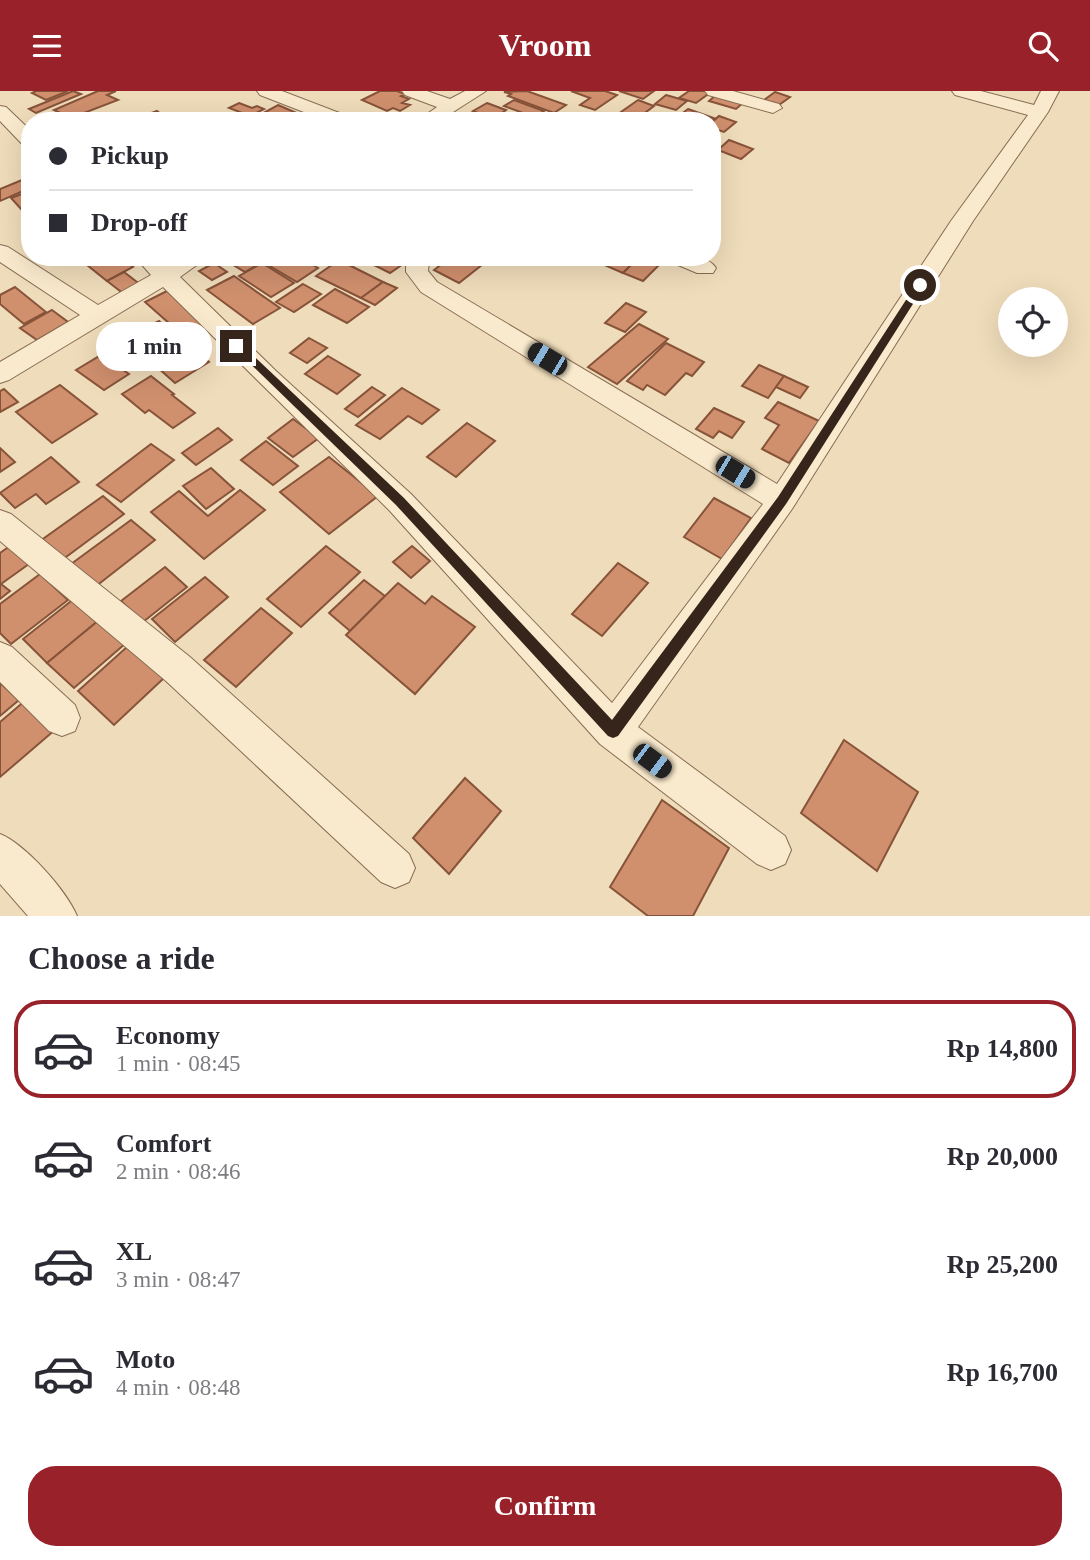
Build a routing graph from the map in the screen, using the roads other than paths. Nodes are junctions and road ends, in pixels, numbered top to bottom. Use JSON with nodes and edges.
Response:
{"nodes":[{"id":1,"x":266,"y":91,"type":"edge"},
{"id":2,"x":411,"y":91,"type":"edge"},
{"id":3,"x":477,"y":91,"type":"edge"},
{"id":4,"x":715,"y":91,"type":"edge"},
{"id":5,"x":961,"y":91,"type":"edge"},
{"id":6,"x":1045,"y":101,"type":"edge"},
{"id":7,"x":452,"y":106,"type":"junction"},
{"id":8,"x":773,"y":109,"type":"dead end"},
{"id":9,"x":0,"y":111,"type":"edge"},
{"id":10,"x":321,"y":112,"type":"edge"},
{"id":11,"x":442,"y":112,"type":"edge"},
{"id":12,"x":21,"y":132,"type":"edge"},
{"id":13,"x":0,"y":252,"type":"edge"},
{"id":14,"x":21,"y":266,"type":"edge"},
{"id":15,"x":21,"y":266,"type":"edge"},
{"id":16,"x":418,"y":266,"type":"edge"},
{"id":17,"x":700,"y":266,"type":"edge"},
{"id":18,"x":156,"y":267,"type":"edge"},
{"id":19,"x":705,"y":268,"type":"dead end"},
{"id":20,"x":98,"y":316,"type":"junction"},
{"id":21,"x":0,"y":374,"type":"edge"},
{"id":22,"x":782,"y":501,"type":"junction"},
{"id":23,"x":0,"y":523,"type":"edge"},
{"id":24,"x":0,"y":658,"type":"edge"},
{"id":25,"x":62,"y":717,"type":"dead end"},
{"id":26,"x":613,"y":731,"type":"junction"},
{"id":27,"x":771,"y":850,"type":"dead end"},
{"id":28,"x":0,"y":854,"type":"edge"},
{"id":29,"x":395,"y":868,"type":"dead end"},
{"id":30,"x":56,"y":916,"type":"edge"}],
"edges":[{"from":1,"to":10,"type":"street"},
{"from":2,"to":7,"type":"street"},
{"from":3,"to":7,"type":"street"},
{"from":4,"to":8,"type":"street"},
{"from":5,"to":6,"type":"street"},
{"from":6,"to":22,"type":"street"},
{"from":7,"to":11,"type":"street"},
{"from":9,"to":12,"type":"street"},
{"from":13,"to":14,"type":"street"},
{"from":15,"to":20,"type":"street"},
{"from":16,"to":22,"type":"street"},
{"from":17,"to":19,"type":"street"},
{"from":18,"to":20,"type":"street"},
{"from":18,"to":26,"type":"street"},
{"from":20,"to":21,"type":"street"},
{"from":22,"to":26,"type":"street"},
{"from":23,"to":29,"type":"street"},
{"from":24,"to":25,"type":"street"},
{"from":26,"to":27,"type":"street"},
{"from":28,"to":30,"type":"street"}]}
